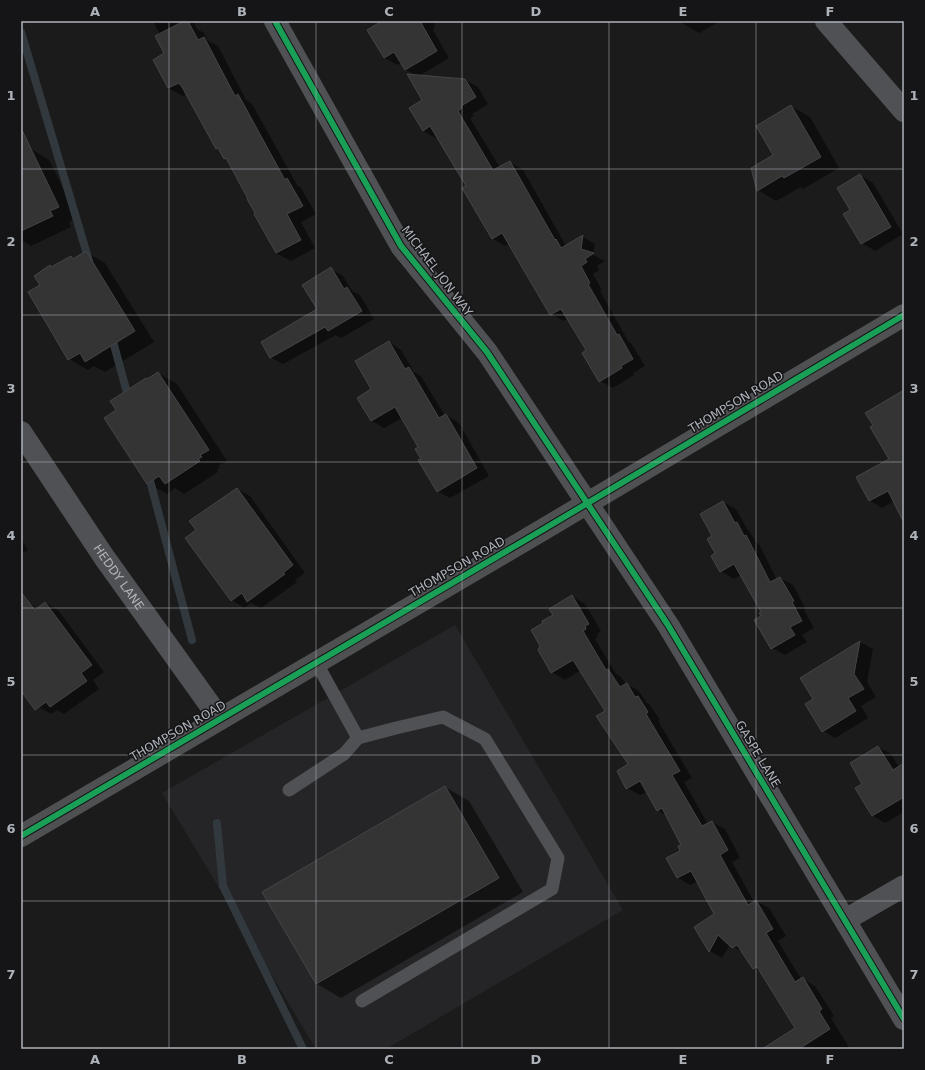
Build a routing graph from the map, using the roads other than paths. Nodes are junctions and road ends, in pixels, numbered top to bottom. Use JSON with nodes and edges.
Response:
{"nodes":[{"id":1,"x":275,"y":21,"type":"edge"},
{"id":2,"x":826,"y":21,"type":"edge"},
{"id":3,"x":904,"y":111,"type":"edge"},
{"id":4,"x":904,"y":316,"type":"edge"},
{"id":5,"x":21,"y":432,"type":"edge"},
{"id":6,"x":587,"y":503,"type":"junction"},
{"id":7,"x":316,"y":662,"type":"junction"},
{"id":8,"x":220,"y":719,"type":"junction"},
{"id":9,"x":358,"y":738,"type":"junction"},
{"id":10,"x":290,"y":790,"type":"dead end"},
{"id":11,"x":21,"y":836,"type":"edge"},
{"id":12,"x":904,"y":886,"type":"edge"},
{"id":13,"x":844,"y":920,"type":"junction"},
{"id":14,"x":362,"y":1001,"type":"dead end"},
{"id":15,"x":904,"y":1019,"type":"edge"}],
"edges":[{"from":1,"to":6,"type":"street","name":"MICHAEL JON WAY"},
{"from":2,"to":3,"type":"street"},
{"from":4,"to":6,"type":"street","name":"THOMPSON ROAD"},
{"from":5,"to":8,"type":"street","name":"HEDDY LANE"},
{"from":6,"to":7,"type":"street","name":"THOMPSON ROAD"},
{"from":6,"to":13,"type":"street","name":"GASPE LANE"},
{"from":7,"to":8,"type":"street","name":"THOMPSON ROAD"},
{"from":7,"to":9,"type":"lane"},
{"from":8,"to":11,"type":"street","name":"THOMPSON ROAD"},
{"from":9,"to":10,"type":"lane"},
{"from":9,"to":14,"type":"lane"},
{"from":12,"to":13,"type":"street"},
{"from":13,"to":15,"type":"street","name":"GASPE LANE"}]}
